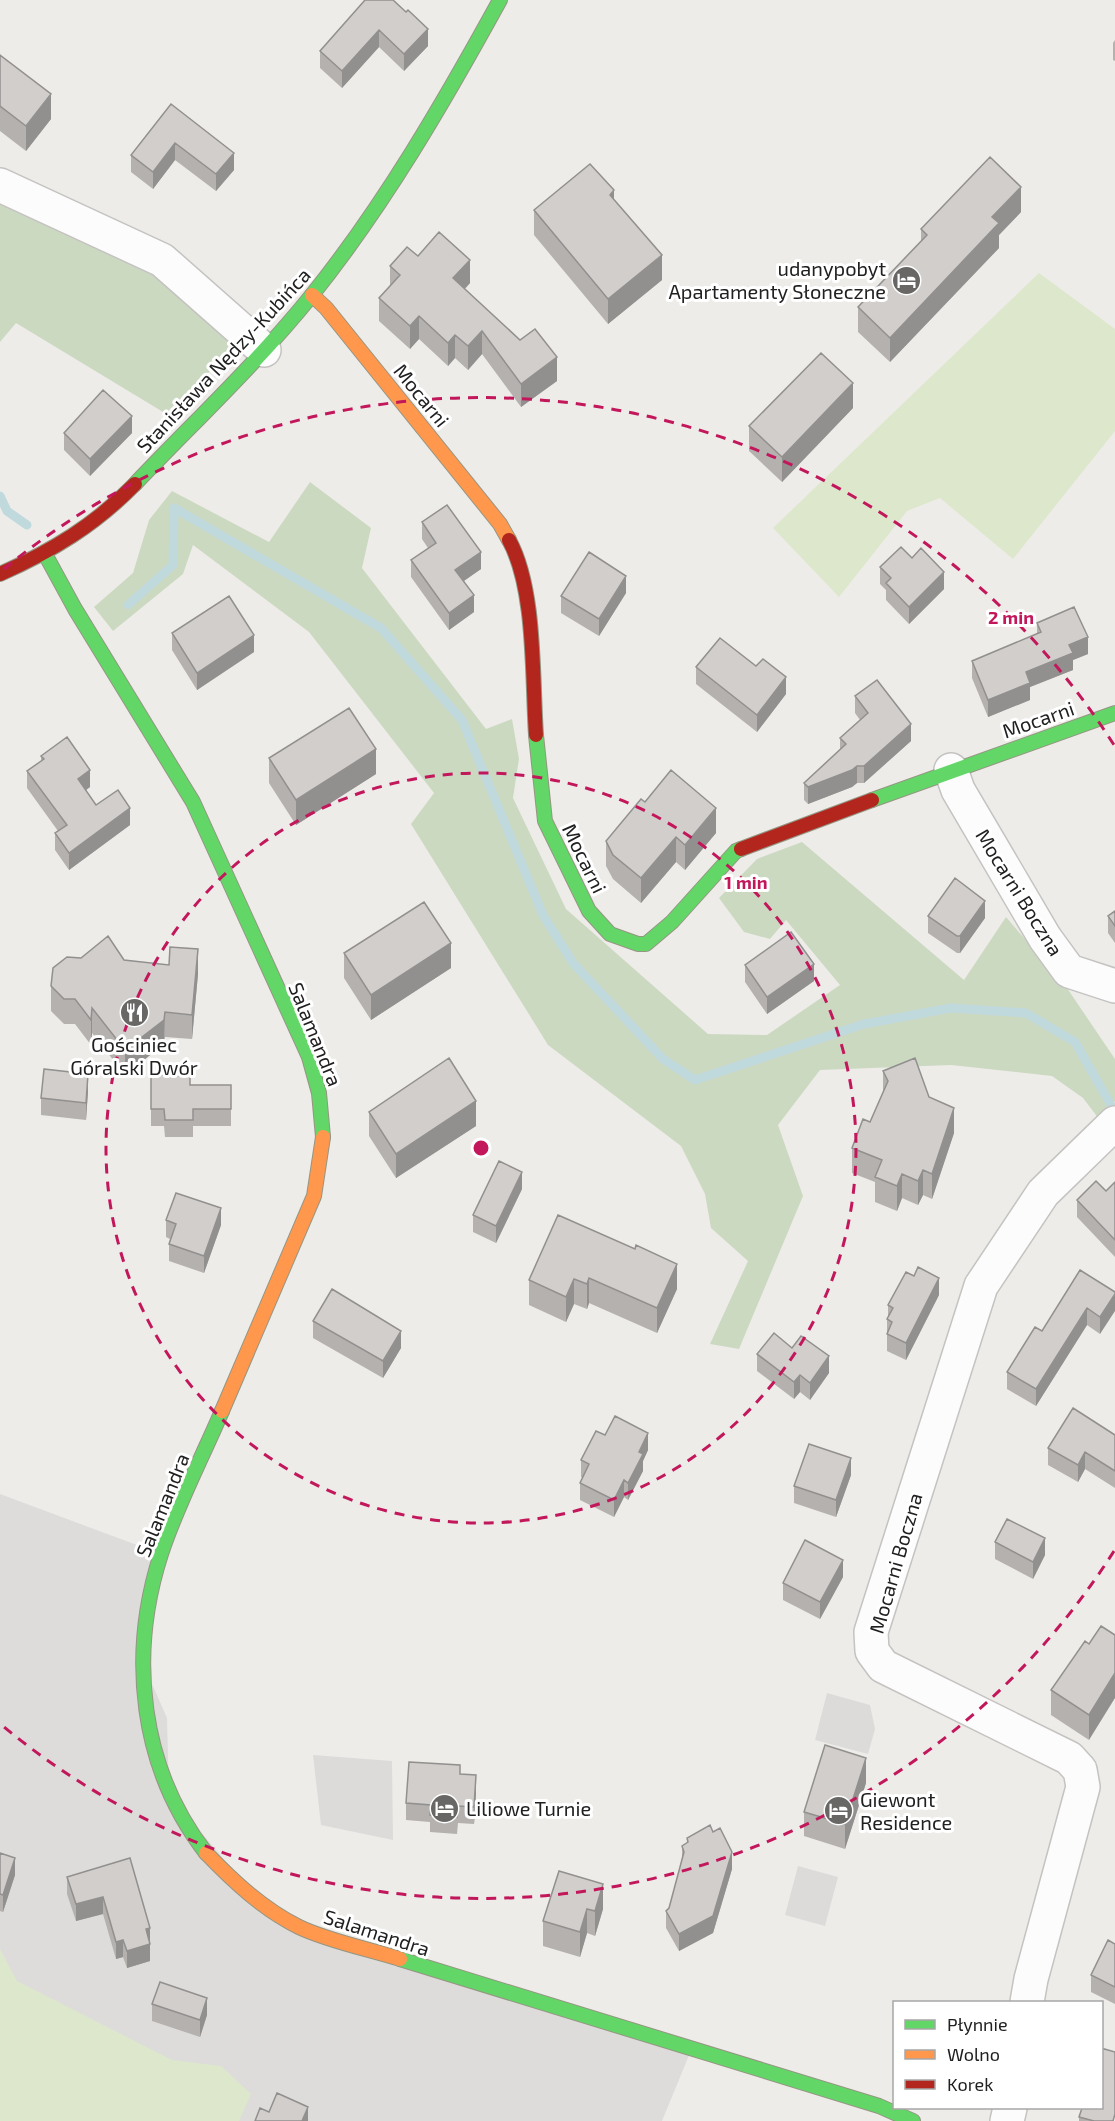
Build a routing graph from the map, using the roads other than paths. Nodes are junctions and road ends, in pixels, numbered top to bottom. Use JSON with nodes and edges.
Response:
{"nodes":[{"id":1,"x":500,"y":0,"type":"edge"},
{"id":2,"x":0,"y":185,"type":"edge"},
{"id":3,"x":312,"y":296,"type":"junction"},
{"id":4,"x":264,"y":350,"type":"junction"},
{"id":5,"x":45,"y":554,"type":"junction"},
{"id":6,"x":0,"y":574,"type":"edge"},
{"id":7,"x":1115,"y":713,"type":"edge"},
{"id":8,"x":951,"y":770,"type":"junction"},
{"id":9,"x":1115,"y":987,"type":"edge"},
{"id":10,"x":1115,"y":1123,"type":"edge"},
{"id":11,"x":1027,"y":2001,"type":"edge"},
{"id":12,"x":913,"y":2121,"type":"edge"}],
"edges":[{"from":1,"to":3,"type":"street","name":"Stanisława Nędzy-Kubińca"},
{"from":2,"to":4,"type":"street"},
{"from":3,"to":4,"type":"street","name":"Stanisława Nędzy-Kubińca"},
{"from":3,"to":8,"type":"street","name":"Mocarni"},
{"from":4,"to":5,"type":"street","name":"Stanisława Nędzy-Kubińca"},
{"from":5,"to":6,"type":"street","name":"Stanisława Nędzy-Kubińca"},
{"from":5,"to":12,"type":"street","name":"Salamandra"},
{"from":7,"to":8,"type":"street","name":"Mocarni"},
{"from":8,"to":9,"type":"street","name":"Mocarni Boczna"},
{"from":10,"to":11,"type":"street","name":"Mocarni Boczna"}]}
